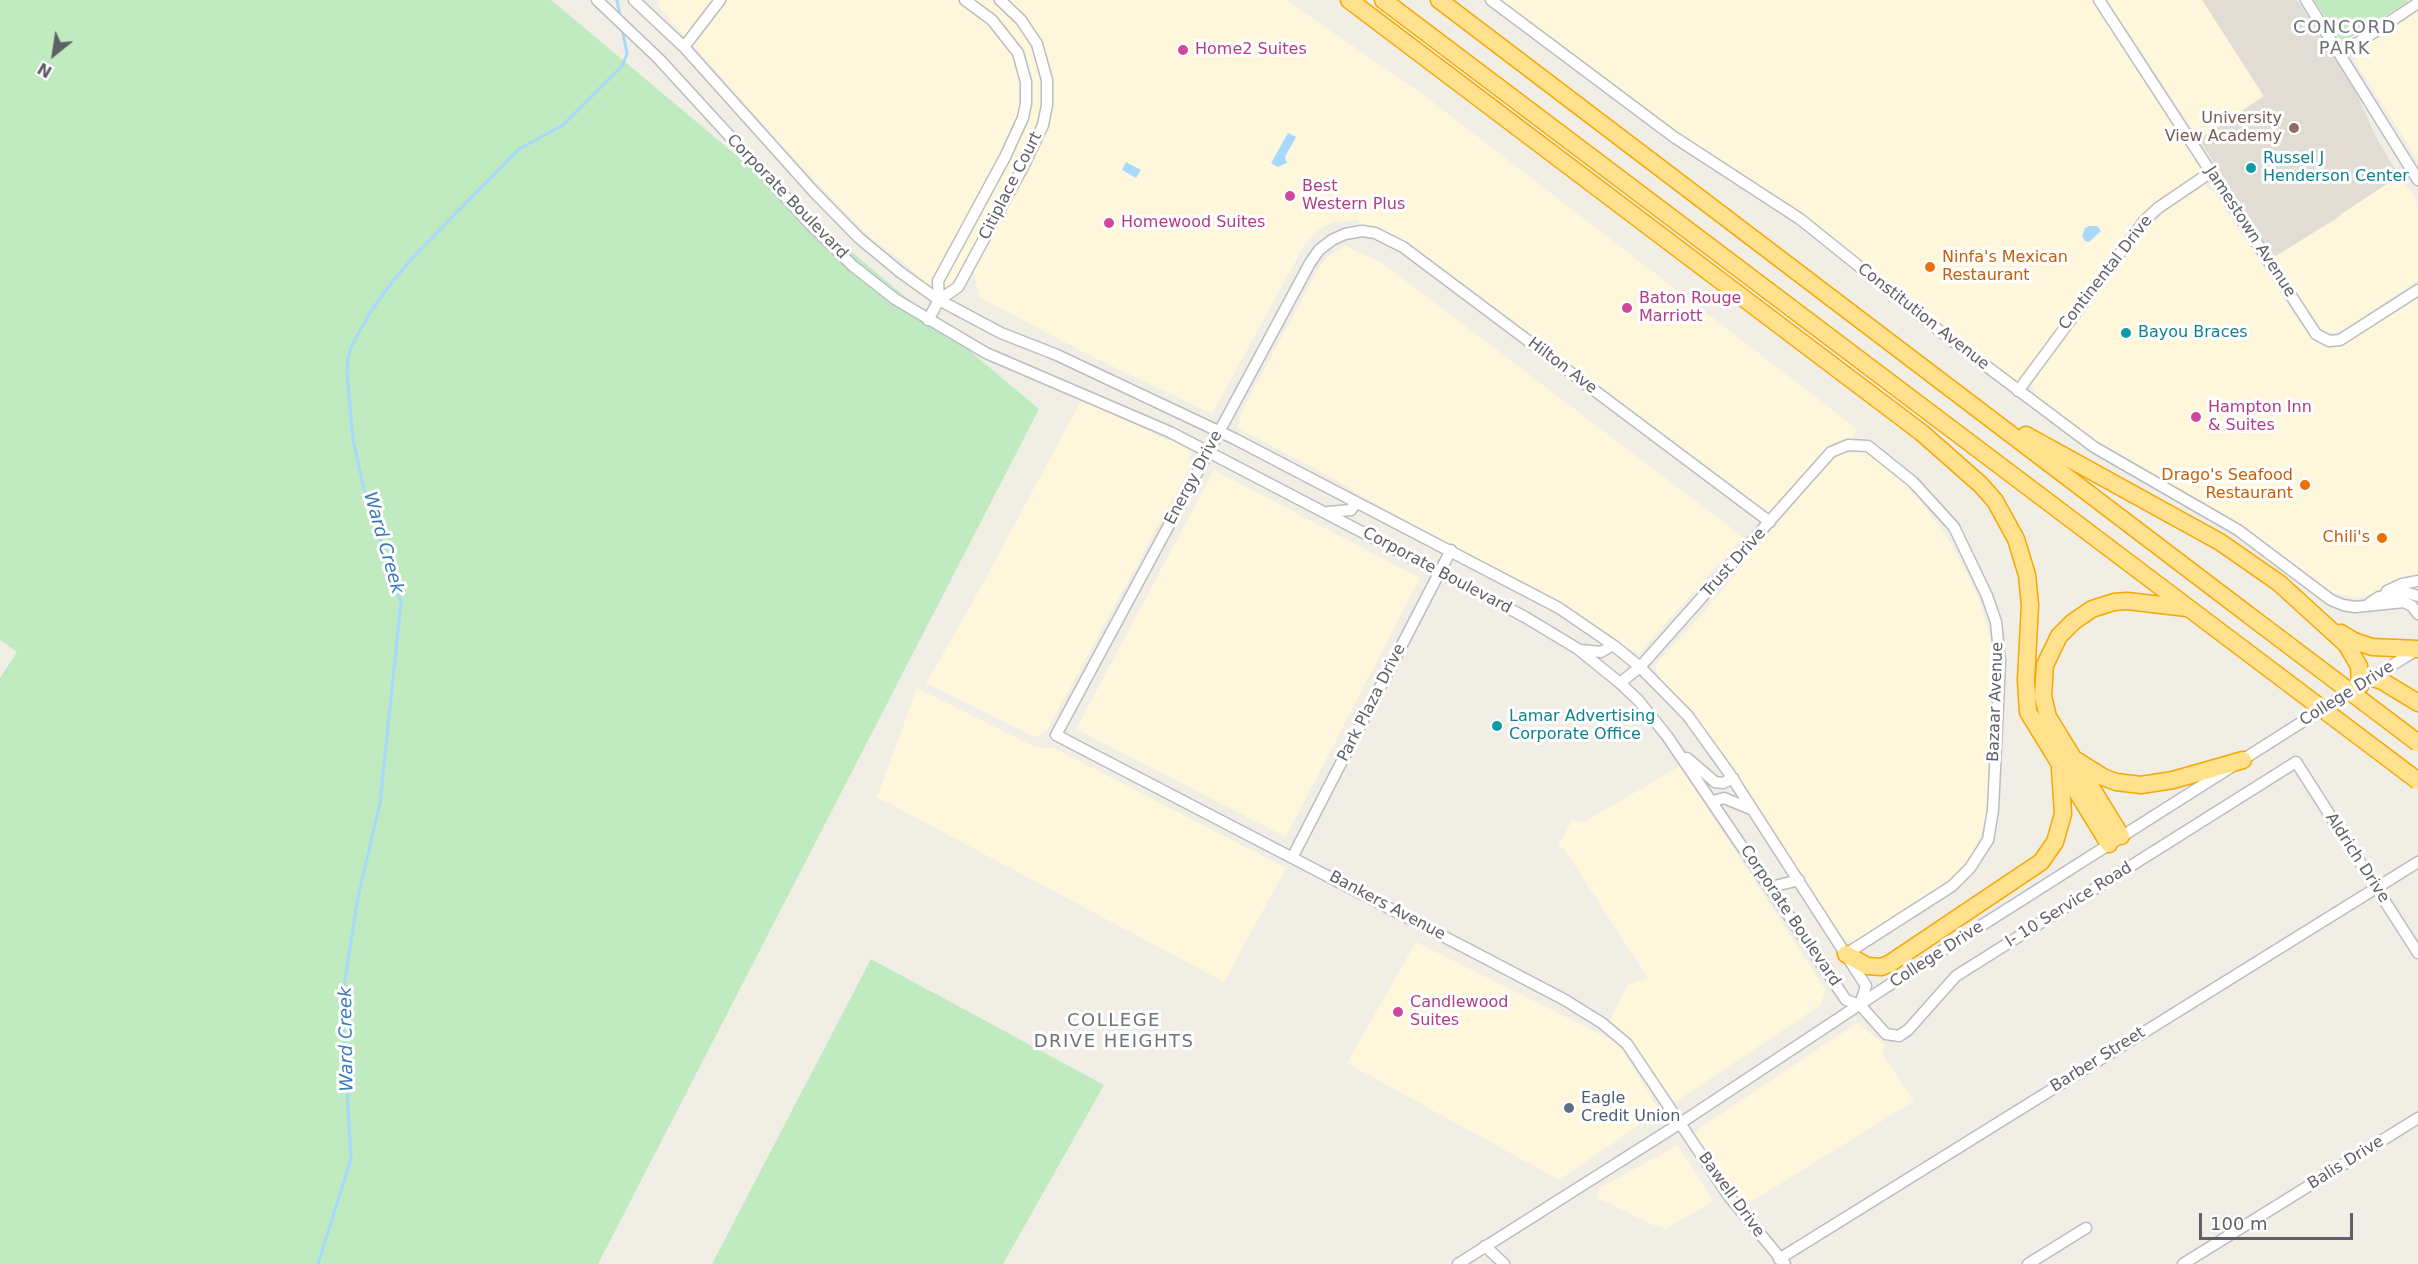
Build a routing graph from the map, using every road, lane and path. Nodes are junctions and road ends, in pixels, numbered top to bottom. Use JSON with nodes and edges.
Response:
{"nodes":[{"id":1,"x":597,"y":0,"type":"edge"},
{"id":2,"x":634,"y":0,"type":"edge"},
{"id":3,"x":720,"y":0,"type":"edge"},
{"id":4,"x":965,"y":0,"type":"edge"},
{"id":5,"x":1000,"y":0,"type":"edge"},
{"id":6,"x":1349,"y":0,"type":"edge"},
{"id":7,"x":1383,"y":0,"type":"edge"},
{"id":8,"x":1439,"y":0,"type":"edge"},
{"id":9,"x":1491,"y":0,"type":"edge"},
{"id":10,"x":2099,"y":0,"type":"edge"},
{"id":11,"x":2306,"y":0,"type":"edge"},
{"id":12,"x":2418,"y":3,"type":"edge"},
{"id":13,"x":1012,"y":11,"type":"junction"},
{"id":14,"x":997,"y":26,"type":"junction"},
{"id":15,"x":684,"y":47,"type":"junction"},
{"id":16,"x":2341,"y":54,"type":"junction"},
{"id":17,"x":1047,"y":96,"type":"junction"},
{"id":18,"x":1026,"y":97,"type":"junction"},
{"id":19,"x":2211,"y":172,"type":"junction"},
{"id":20,"x":2418,"y":180,"type":"edge"},
{"id":21,"x":985,"y":192,"type":"junction"},
{"id":22,"x":1004,"y":202,"type":"junction"},
{"id":23,"x":1345,"y":234,"type":"joint"},
{"id":24,"x":2418,"y":290,"type":"edge"},
{"id":25,"x":939,"y":300,"type":"junction"},
{"id":26,"x":928,"y":320,"type":"junction"},
{"id":27,"x":2018,"y":391,"type":"junction"},
{"id":28,"x":1978,"y":409,"type":"junction"},
{"id":29,"x":1219,"y":431,"type":"junction"},
{"id":30,"x":1848,"y":445,"type":"joint"},
{"id":31,"x":1208,"y":451,"type":"junction"},
{"id":32,"x":1356,"y":502,"type":"junction"},
{"id":33,"x":1325,"y":512,"type":"junction"},
{"id":34,"x":1770,"y":522,"type":"junction"},
{"id":35,"x":1451,"y":550,"type":"junction"},
{"id":36,"x":1439,"y":572,"type":"junction"},
{"id":37,"x":2418,"y":582,"type":"edge"},
{"id":38,"x":2418,"y":596,"type":"edge"},
{"id":39,"x":2379,"y":597,"type":"junction"},
{"id":40,"x":2368,"y":605,"type":"junction"},
{"id":41,"x":2189,"y":608,"type":"junction"},
{"id":42,"x":2418,"y":614,"type":"edge"},
{"id":43,"x":2326,"y":624,"type":"junction"},
{"id":44,"x":1613,"y":645,"type":"junction"},
{"id":45,"x":1578,"y":649,"type":"junction"},
{"id":46,"x":2418,"y":649,"type":"edge"},
{"id":47,"x":1640,"y":667,"type":"junction"},
{"id":48,"x":2366,"y":682,"type":"junction"},
{"id":49,"x":1620,"y":683,"type":"junction"},
{"id":50,"x":2418,"y":703,"type":"edge"},
{"id":51,"x":1056,"y":735,"type":"joint"},
{"id":52,"x":2418,"y":743,"type":"edge"},
{"id":53,"x":1679,"y":753,"type":"junction"},
{"id":54,"x":2063,"y":758,"type":"junction"},
{"id":55,"x":2243,"y":760,"type":"junction"},
{"id":56,"x":2296,"y":762,"type":"joint"},
{"id":57,"x":1733,"y":778,"type":"junction"},
{"id":58,"x":2418,"y":781,"type":"edge"},
{"id":59,"x":1713,"y":801,"type":"junction"},
{"id":60,"x":1754,"y":810,"type":"junction"},
{"id":61,"x":2115,"y":840,"type":"junction"},
{"id":62,"x":1293,"y":856,"type":"junction"},
{"id":63,"x":2418,"y":862,"type":"edge"},
{"id":64,"x":1799,"y":880,"type":"junction"},
{"id":65,"x":1771,"y":887,"type":"junction"},
{"id":66,"x":2376,"y":887,"type":"junction"},
{"id":67,"x":2418,"y":953,"type":"edge"},
{"id":68,"x":1846,"y":954,"type":"junction"},
{"id":69,"x":1860,"y":1005,"type":"junction"},
{"id":70,"x":2418,"y":1118,"type":"edge"},
{"id":71,"x":1679,"y":1124,"type":"junction"},
{"id":72,"x":2086,"y":1228,"type":"dead end"},
{"id":73,"x":1485,"y":1246,"type":"junction"},
{"id":74,"x":1782,"y":1261,"type":"edge"},
{"id":75,"x":1458,"y":1264,"type":"edge"},
{"id":76,"x":1504,"y":1264,"type":"edge"},
{"id":77,"x":2028,"y":1264,"type":"edge"},
{"id":78,"x":2183,"y":1264,"type":"edge"}],
"edges":[{"from":1,"to":26,"type":"street","name":"Corporate Boulevard"},
{"from":2,"to":15,"type":"street","name":"Corporate Boulevard"},
{"from":3,"to":15,"type":"street"},
{"from":4,"to":14,"type":"street","name":"Citiplace Court"},
{"from":5,"to":13,"type":"street","name":"Citiplace Court"},
{"from":6,"to":54,"type":"highway"},
{"from":7,"to":41,"type":"highway"},
{"from":8,"to":28,"type":"highway"},
{"from":9,"to":27,"type":"street","name":"Constitution Avenue"},
{"from":10,"to":19,"type":"street","name":"Jamestown Avenue"},
{"from":11,"to":16,"type":"street"},
{"from":12,"to":16,"type":"street"},
{"from":13,"to":14,"type":"street"},
{"from":13,"to":17,"type":"street","name":"Citiplace Court"},
{"from":14,"to":18,"type":"street","name":"Citiplace Court"},
{"from":15,"to":25,"type":"street","name":"Corporate Boulevard"},
{"from":16,"to":20,"type":"street"},
{"from":17,"to":18,"type":"street"},
{"from":17,"to":22,"type":"street","name":"Citiplace Court"},
{"from":18,"to":21,"type":"street","name":"Citiplace Court"},
{"from":19,"to":24,"type":"street","name":"Jamestown Avenue"},
{"from":19,"to":27,"type":"street","name":"Continental Drive"},
{"from":21,"to":22,"type":"street"},
{"from":21,"to":25,"type":"street","name":"Citiplace Court"},
{"from":22,"to":25,"type":"street","name":"Citiplace Court"},
{"from":23,"to":29,"type":"street","name":"Energy Drive"},
{"from":23,"to":34,"type":"street","name":"Hilton Ave"},
{"from":25,"to":26,"type":"street","name":"Citiplace Court"},
{"from":25,"to":29,"type":"street","name":"Corporate Boulevard"},
{"from":26,"to":31,"type":"street","name":"Corporate Boulevard"},
{"from":27,"to":40,"type":"street","name":"Constitution Avenue"},
{"from":28,"to":43,"type":"highway"},
{"from":28,"to":52,"type":"highway","bridge":true},
{"from":29,"to":31,"type":"street","name":"Energy Drive"},
{"from":29,"to":32,"type":"street","name":"Corporate Boulevard"},
{"from":30,"to":34,"type":"street","name":"Trust Drive"},
{"from":30,"to":68,"type":"street","name":"Bazaar Avenue"},
{"from":31,"to":33,"type":"street","name":"Corporate Boulevard"},
{"from":31,"to":51,"type":"street","name":"Energy Drive"},
{"from":32,"to":33,"type":"street"},
{"from":32,"to":35,"type":"street","name":"Corporate Boulevard"},
{"from":33,"to":36,"type":"street","name":"Corporate Boulevard"},
{"from":34,"to":47,"type":"street","name":"Trust Drive"},
{"from":35,"to":36,"type":"street","name":"Park Plaza Drive"},
{"from":35,"to":44,"type":"street","name":"Corporate Boulevard"},
{"from":36,"to":45,"type":"street","name":"Corporate Boulevard"},
{"from":36,"to":62,"type":"street","name":"Park Plaza Drive"},
{"from":37,"to":39,"type":"street"},
{"from":38,"to":39,"type":"street"},
{"from":39,"to":40,"type":"street"},
{"from":40,"to":42,"type":"street","name":"Constitution Avenue"},
{"from":41,"to":54,"type":"highway"},
{"from":41,"to":58,"type":"highway","bridge":true},
{"from":43,"to":46,"type":"highway"},
{"from":43,"to":48,"type":"highway"},
{"from":44,"to":45,"type":"street"},
{"from":44,"to":47,"type":"street","name":"Corporate Boulevard"},
{"from":45,"to":49,"type":"street","name":"Corporate Boulevard"},
{"from":46,"to":48,"type":"street","name":"College Drive"},
{"from":47,"to":49,"type":"street","name":"Trust Drive"},
{"from":47,"to":57,"type":"street","name":"Corporate Boulevard"},
{"from":48,"to":50,"type":"highway"},
{"from":48,"to":55,"type":"street","name":"College Drive"},
{"from":49,"to":53,"type":"street","name":"Corporate Boulevard"},
{"from":51,"to":62,"type":"street","name":"Bankers Avenue"},
{"from":53,"to":57,"type":"street"},
{"from":53,"to":59,"type":"street","name":"Corporate Boulevard"},
{"from":54,"to":55,"type":"highway"},
{"from":54,"to":61,"type":"highway"},
{"from":54,"to":68,"type":"highway"},
{"from":55,"to":61,"type":"street","name":"College Drive"},
{"from":56,"to":66,"type":"street","name":"Aldrich Drive"},
{"from":56,"to":69,"type":"street","name":"I- 10 Service Road"},
{"from":57,"to":60,"type":"street","name":"Corporate Boulevard"},
{"from":59,"to":60,"type":"street"},
{"from":59,"to":65,"type":"street","name":"Corporate Boulevard"},
{"from":60,"to":64,"type":"street","name":"Corporate Boulevard"},
{"from":61,"to":69,"type":"street","name":"College Drive"},
{"from":62,"to":71,"type":"street","name":"Bankers Avenue"},
{"from":63,"to":66,"type":"street","name":"Barber Street"},
{"from":64,"to":65,"type":"street"},
{"from":64,"to":68,"type":"street","name":"Corporate Boulevard"},
{"from":65,"to":69,"type":"street","name":"Corporate Boulevard"},
{"from":66,"to":67,"type":"street","name":"Aldrich Drive"},
{"from":66,"to":74,"type":"street","name":"Barber Street"},
{"from":68,"to":69,"type":"street","name":"Corporate Boulevard"},
{"from":69,"to":71,"type":"street","name":"College Drive"},
{"from":70,"to":78,"type":"street","name":"Balis Drive"},
{"from":71,"to":73,"type":"street","name":"College Drive"},
{"from":71,"to":74,"type":"street","name":"Bawell Drive"},
{"from":72,"to":77,"type":"street"},
{"from":73,"to":75,"type":"street","name":"College Drive"},
{"from":73,"to":76,"type":"street"}]}
